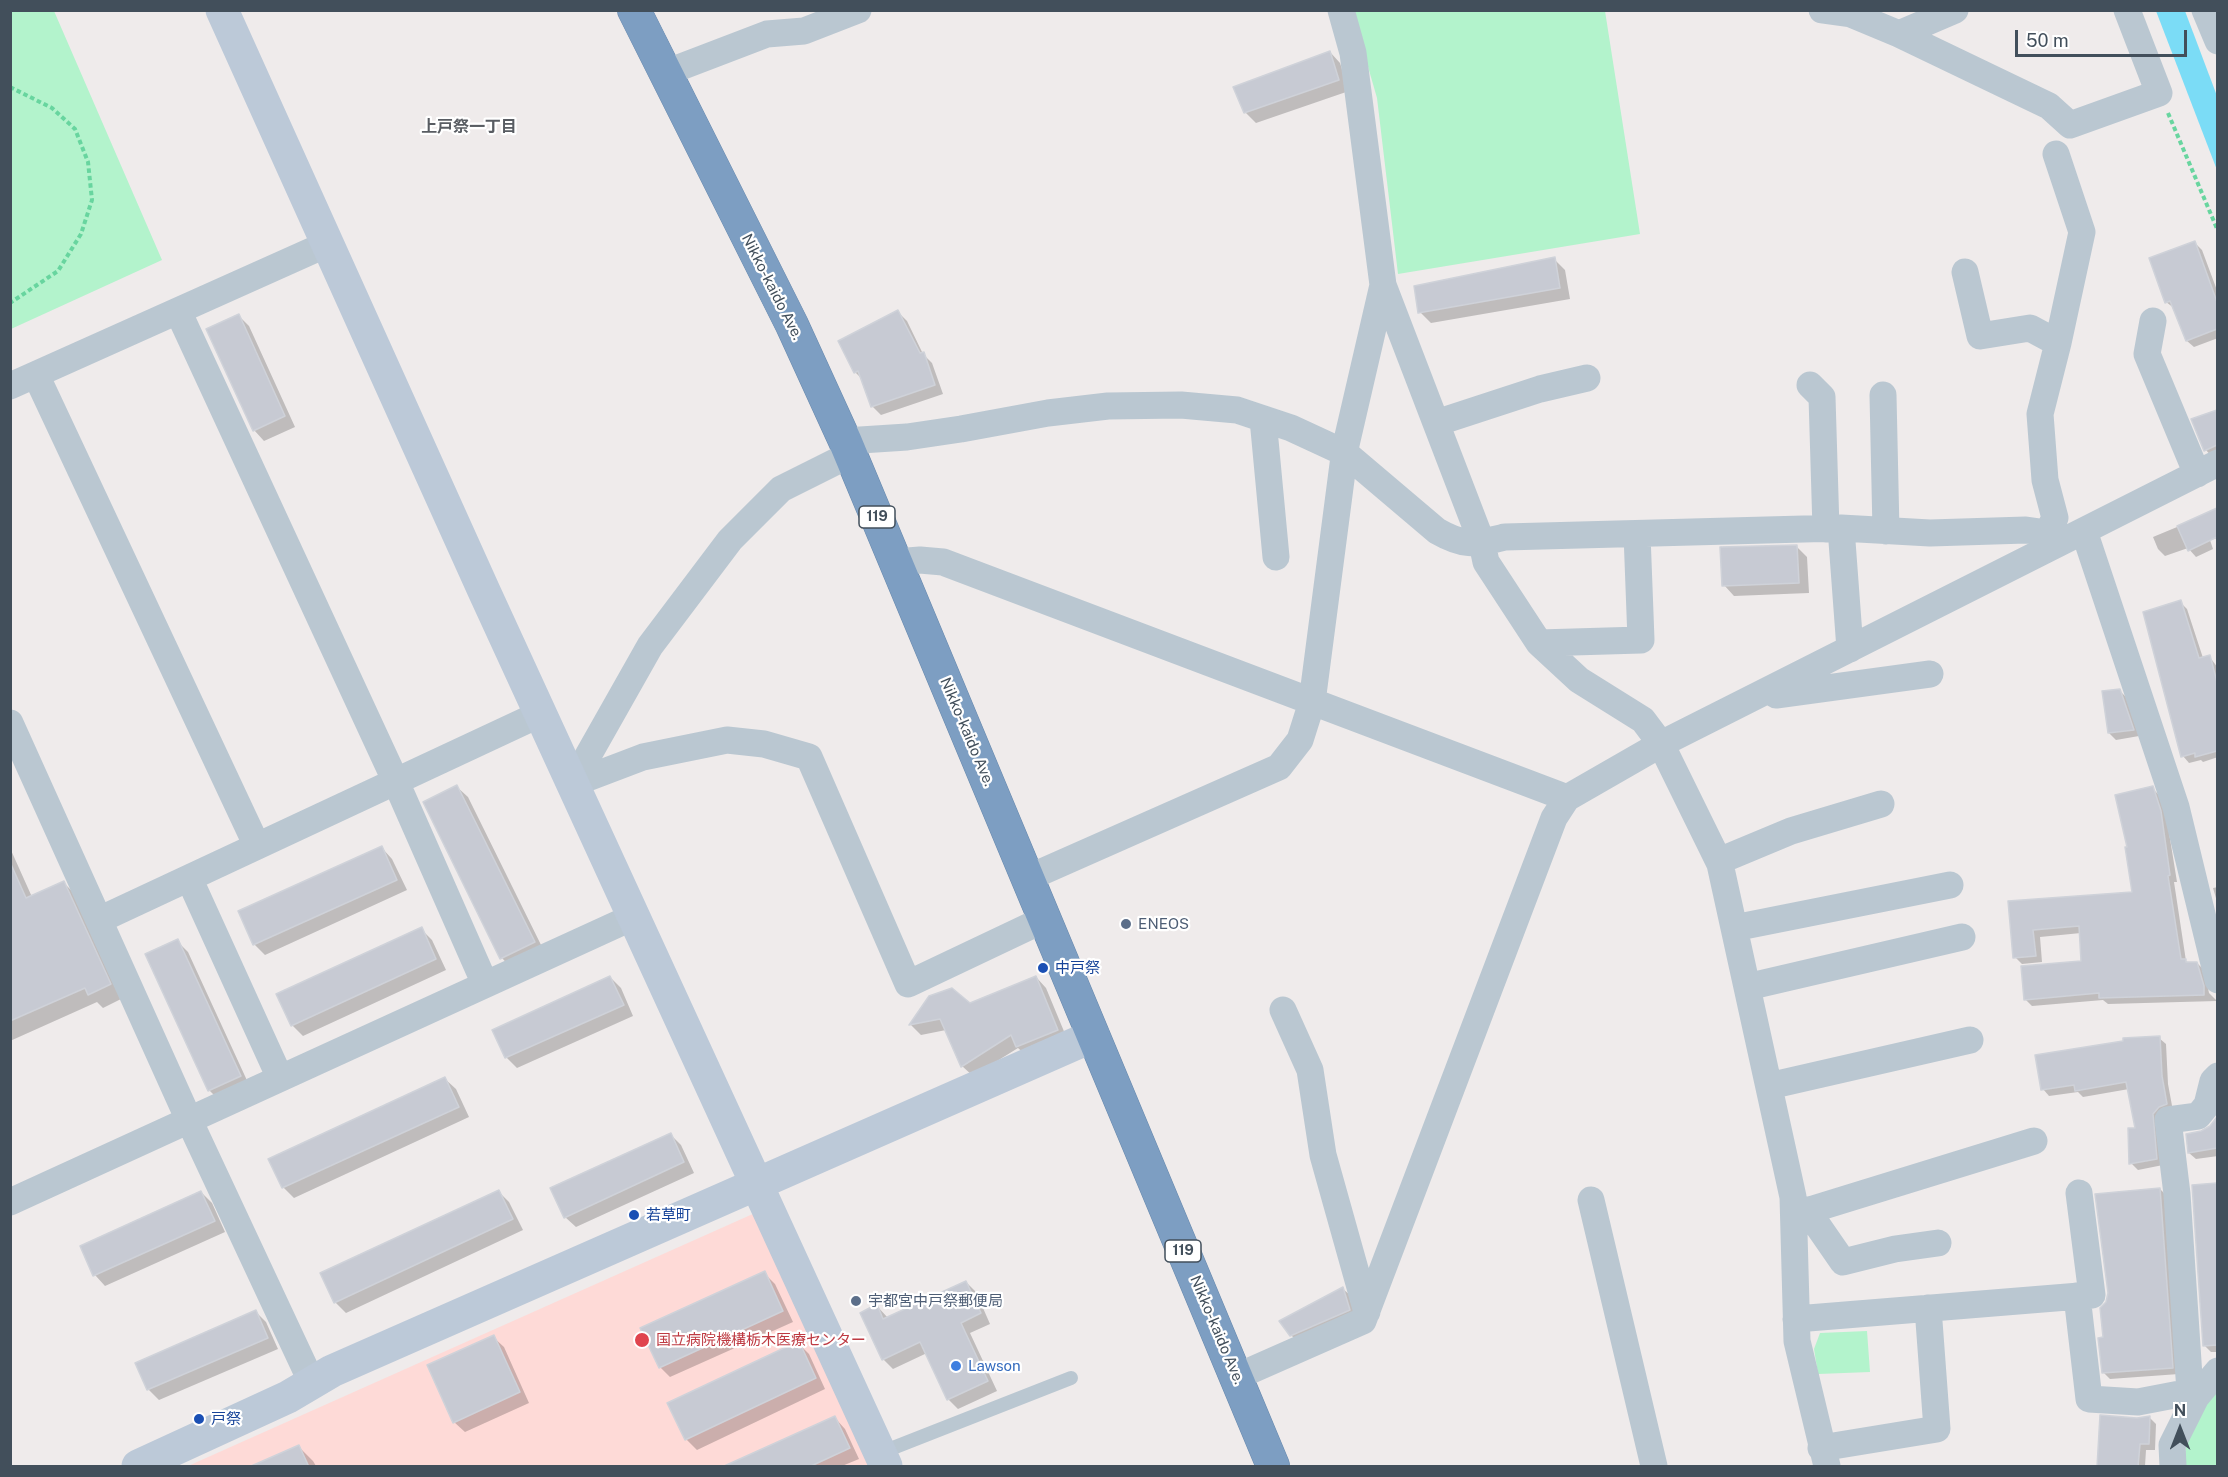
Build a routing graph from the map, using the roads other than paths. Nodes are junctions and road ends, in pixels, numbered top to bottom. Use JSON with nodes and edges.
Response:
{"nodes":[{"id":1,"x":222,"y":10,"type":"edge"},
{"id":2,"x":634,"y":10,"type":"edge"},
{"id":3,"x":858,"y":10,"type":"edge"},
{"id":4,"x":1341,"y":10,"type":"edge"},
{"id":5,"x":1822,"y":10,"type":"edge"},
{"id":6,"x":1955,"y":10,"type":"edge"},
{"id":7,"x":2127,"y":10,"type":"edge"},
{"id":8,"x":2205,"y":10,"type":"edge"},
{"id":9,"x":1850,"y":12,"type":"edge"},
{"id":10,"x":1899,"y":34,"type":"junction"},
{"id":11,"x":2217,"y":41,"type":"edge"},
{"id":12,"x":665,"y":74,"type":"junction"},
{"id":13,"x":2056,"y":154,"type":"dead end"},
{"id":14,"x":327,"y":244,"type":"junction"},
{"id":15,"x":1965,"y":272,"type":"dead end"},
{"id":16,"x":1383,"y":285,"type":"junction"},
{"id":17,"x":178,"y":311,"type":"junction"},
{"id":18,"x":2153,"y":321,"type":"dead end"},
{"id":19,"x":2058,"y":342,"type":"junction"},
{"id":20,"x":36,"y":375,"type":"junction"},
{"id":21,"x":1587,"y":378,"type":"dead end"},
{"id":22,"x":1810,"y":384,"type":"dead end"},
{"id":23,"x":10,"y":386,"type":"edge"},
{"id":24,"x":1883,"y":395,"type":"dead end"},
{"id":25,"x":1263,"y":419,"type":"junction"},
{"id":26,"x":1436,"y":423,"type":"junction"},
{"id":27,"x":848,"y":447,"type":"junction"},
{"id":28,"x":1345,"y":453,"type":"junction"},
{"id":29,"x":2207,"y":469,"type":"edge"},
{"id":30,"x":1834,"y":529,"type":"junction"},
{"id":31,"x":1886,"y":531,"type":"junction"},
{"id":32,"x":2084,"y":531,"type":"junction"},
{"id":33,"x":1637,"y":534,"type":"junction"},
{"id":34,"x":2050,"y":540,"type":"junction"},
{"id":35,"x":1482,"y":543,"type":"junction"},
{"id":36,"x":1276,"y":557,"type":"dead end"},
{"id":37,"x":896,"y":562,"type":"junction"},
{"id":38,"x":1539,"y":643,"type":"junction"},
{"id":39,"x":1850,"y":649,"type":"junction"},
{"id":40,"x":1930,"y":674,"type":"dead end"},
{"id":41,"x":1754,"y":698,"type":"junction"},
{"id":42,"x":1312,"y":702,"type":"junction"},
{"id":43,"x":540,"y":714,"type":"junction"},
{"id":44,"x":10,"y":723,"type":"edge"},
{"id":45,"x":1661,"y":744,"type":"junction"},
{"id":46,"x":396,"y":782,"type":"junction"},
{"id":47,"x":572,"y":784,"type":"junction"},
{"id":48,"x":1567,"y":798,"type":"junction"},
{"id":49,"x":1881,"y":804,"type":"dead end"},
{"id":50,"x":257,"y":846,"type":"junction"},
{"id":51,"x":1719,"y":861,"type":"junction"},
{"id":52,"x":189,"y":878,"type":"junction"},
{"id":53,"x":1028,"y":878,"type":"junction"},
{"id":54,"x":1950,"y":885,"type":"dead end"},
{"id":55,"x":633,"y":917,"type":"junction"},
{"id":56,"x":1044,"y":919,"type":"junction"},
{"id":57,"x":99,"y":920,"type":"junction"},
{"id":58,"x":1734,"y":928,"type":"junction"},
{"id":59,"x":1962,"y":937,"type":"dead end"},
{"id":60,"x":2217,"y":980,"type":"edge"},
{"id":61,"x":485,"y":984,"type":"junction"},
{"id":62,"x":1747,"y":987,"type":"junction"},
{"id":63,"x":1283,"y":1010,"type":"dead end"},
{"id":64,"x":1093,"y":1036,"type":"junction"},
{"id":65,"x":1970,"y":1040,"type":"dead end"},
{"id":66,"x":2217,"y":1076,"type":"edge"},
{"id":67,"x":280,"y":1078,"type":"junction"},
{"id":68,"x":1769,"y":1086,"type":"junction"},
{"id":69,"x":189,"y":1120,"type":"junction"},
{"id":70,"x":2034,"y":1141,"type":"dead end"},
{"id":71,"x":757,"y":1183,"type":"junction"},
{"id":72,"x":2079,"y":1193,"type":"dead end"},
{"id":73,"x":1591,"y":1200,"type":"dead end"},
{"id":74,"x":10,"y":1202,"type":"edge"},
{"id":75,"x":1800,"y":1212,"type":"junction"},
{"id":76,"x":1938,"y":1243,"type":"dead end"},
{"id":77,"x":2077,"y":1296,"type":"junction"},
{"id":78,"x":1928,"y":1308,"type":"junction"},
{"id":79,"x":1367,"y":1312,"type":"junction"},
{"id":80,"x":1796,"y":1319,"type":"junction"},
{"id":81,"x":2217,"y":1371,"type":"edge"},
{"id":82,"x":1236,"y":1377,"type":"junction"},
{"id":83,"x":1071,"y":1378,"type":"dead end"},
{"id":84,"x":312,"y":1383,"type":"junction"},
{"id":85,"x":2193,"y":1394,"type":"junction"},
{"id":86,"x":1824,"y":1457,"type":"edge"},
{"id":87,"x":883,"y":1460,"type":"edge"},
{"id":88,"x":138,"y":1467,"type":"edge"},
{"id":89,"x":1273,"y":1467,"type":"edge"},
{"id":90,"x":1654,"y":1467,"type":"edge"},
{"id":91,"x":2173,"y":1467,"type":"edge"}],
"edges":[{"from":1,"to":14,"type":"street"},
{"from":2,"to":12,"type":"highway","name":"Nikko-kaido Ave.","number":"119"},
{"from":3,"to":12,"type":"street"},
{"from":4,"to":16,"type":"street"},
{"from":5,"to":9,"type":"street"},
{"from":6,"to":10,"type":"street"},
{"from":7,"to":10,"type":"street"},
{"from":8,"to":11,"type":"street"},
{"from":9,"to":10,"type":"street"},
{"from":12,"to":27,"type":"highway","name":"Nikko-kaido Ave.","number":"119"},
{"from":13,"to":19,"type":"street"},
{"from":14,"to":17,"type":"street"},
{"from":14,"to":43,"type":"street"},
{"from":15,"to":19,"type":"street"},
{"from":16,"to":26,"type":"street"},
{"from":16,"to":28,"type":"street"},
{"from":17,"to":20,"type":"street"},
{"from":17,"to":46,"type":"street"},
{"from":18,"to":29,"type":"street"},
{"from":19,"to":34,"type":"street"},
{"from":20,"to":23,"type":"street"},
{"from":20,"to":50,"type":"street"},
{"from":21,"to":26,"type":"street"},
{"from":22,"to":30,"type":"street"},
{"from":24,"to":31,"type":"street"},
{"from":25,"to":27,"type":"street"},
{"from":25,"to":28,"type":"street"},
{"from":25,"to":36,"type":"street"},
{"from":26,"to":35,"type":"street"},
{"from":27,"to":37,"type":"highway","name":"Nikko-kaido Ave.","number":"119"},
{"from":27,"to":47,"type":"street"},
{"from":28,"to":35,"type":"street"},
{"from":28,"to":42,"type":"street"},
{"from":29,"to":32,"type":"street"},
{"from":30,"to":31,"type":"street"},
{"from":30,"to":33,"type":"street"},
{"from":30,"to":39,"type":"street"},
{"from":31,"to":34,"type":"street"},
{"from":32,"to":34,"type":"street"},
{"from":32,"to":60,"type":"street"},
{"from":33,"to":35,"type":"street"},
{"from":33,"to":38,"type":"street"},
{"from":34,"to":39,"type":"street"},
{"from":35,"to":38,"type":"street"},
{"from":37,"to":42,"type":"street"},
{"from":37,"to":53,"type":"highway","name":"Nikko-kaido Ave.","number":"119"},
{"from":38,"to":45,"type":"street"},
{"from":39,"to":41,"type":"street"},
{"from":40,"to":41,"type":"street"},
{"from":41,"to":45,"type":"street"},
{"from":42,"to":48,"type":"street"},
{"from":42,"to":53,"type":"street"},
{"from":43,"to":46,"type":"street"},
{"from":43,"to":47,"type":"street"},
{"from":44,"to":57,"type":"street"},
{"from":45,"to":48,"type":"street"},
{"from":45,"to":51,"type":"street"},
{"from":46,"to":50,"type":"street"},
{"from":46,"to":61,"type":"street"},
{"from":47,"to":55,"type":"street"},
{"from":47,"to":56,"type":"street"},
{"from":48,"to":79,"type":"street"},
{"from":49,"to":51,"type":"street"},
{"from":50,"to":52,"type":"street"},
{"from":51,"to":58,"type":"street"},
{"from":52,"to":57,"type":"street"},
{"from":52,"to":67,"type":"street"},
{"from":53,"to":56,"type":"highway","name":"Nikko-kaido Ave.","number":"119"},
{"from":54,"to":58,"type":"street"},
{"from":55,"to":61,"type":"street"},
{"from":55,"to":71,"type":"street"},
{"from":56,"to":64,"type":"highway","name":"Nikko-kaido Ave.","number":"119"},
{"from":57,"to":69,"type":"street"},
{"from":58,"to":62,"type":"street"},
{"from":59,"to":62,"type":"street"},
{"from":61,"to":67,"type":"street"},
{"from":62,"to":68,"type":"street"},
{"from":63,"to":79,"type":"street"},
{"from":64,"to":71,"type":"street"},
{"from":64,"to":82,"type":"highway","name":"Nikko-kaido Ave.","number":"119"},
{"from":65,"to":68,"type":"street"},
{"from":66,"to":85,"type":"street"},
{"from":67,"to":69,"type":"street"},
{"from":68,"to":75,"type":"street"},
{"from":69,"to":74,"type":"street"},
{"from":69,"to":84,"type":"street"},
{"from":70,"to":75,"type":"street"},
{"from":71,"to":84,"type":"street"},
{"from":71,"to":87,"type":"street"},
{"from":72,"to":77,"type":"street"},
{"from":73,"to":90,"type":"street"},
{"from":75,"to":76,"type":"street"},
{"from":75,"to":80,"type":"street"},
{"from":77,"to":78,"type":"street"},
{"from":77,"to":85,"type":"street"},
{"from":78,"to":80,"type":"street"},
{"from":78,"to":86,"type":"street"},
{"from":79,"to":82,"type":"street"},
{"from":80,"to":86,"type":"street"},
{"from":81,"to":85,"type":"street"},
{"from":82,"to":89,"type":"highway","name":"Nikko-kaido Ave.","number":"119"},
{"from":83,"to":87,"type":"lane"},
{"from":84,"to":88,"type":"street"},
{"from":85,"to":91,"type":"street"}]}
